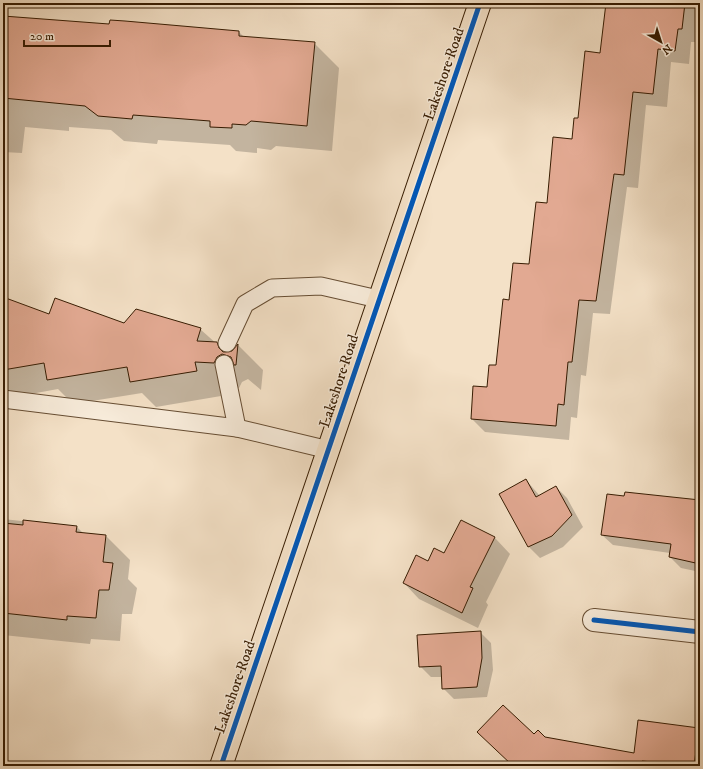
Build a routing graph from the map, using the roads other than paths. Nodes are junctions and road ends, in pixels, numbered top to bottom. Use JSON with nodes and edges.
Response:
{"nodes":[{"id":1,"x":480,"y":3,"type":"edge"},
{"id":2,"x":378,"y":299,"type":"junction"},
{"id":3,"x":227,"y":343,"type":"dead end"},
{"id":4,"x":224,"y":364,"type":"dead end"},
{"id":5,"x":3,"y":399,"type":"edge"},
{"id":6,"x":237,"y":428,"type":"junction"},
{"id":7,"x":329,"y":450,"type":"junction"},
{"id":8,"x":594,"y":620,"type":"dead end"},
{"id":9,"x":700,"y":632,"type":"edge"},
{"id":10,"x":220,"y":766,"type":"edge"}],
"edges":[{"from":1,"to":2,"type":"main road","name":"Lakeshore Road"},
{"from":2,"to":3,"type":"lane"},
{"from":2,"to":7,"type":"main road","name":"Lakeshore Road"},
{"from":4,"to":6,"type":"lane"},
{"from":5,"to":6,"type":"lane"},
{"from":6,"to":7,"type":"lane"},
{"from":7,"to":10,"type":"main road","name":"Lakeshore Road"},
{"from":8,"to":9,"type":"street"}]}
